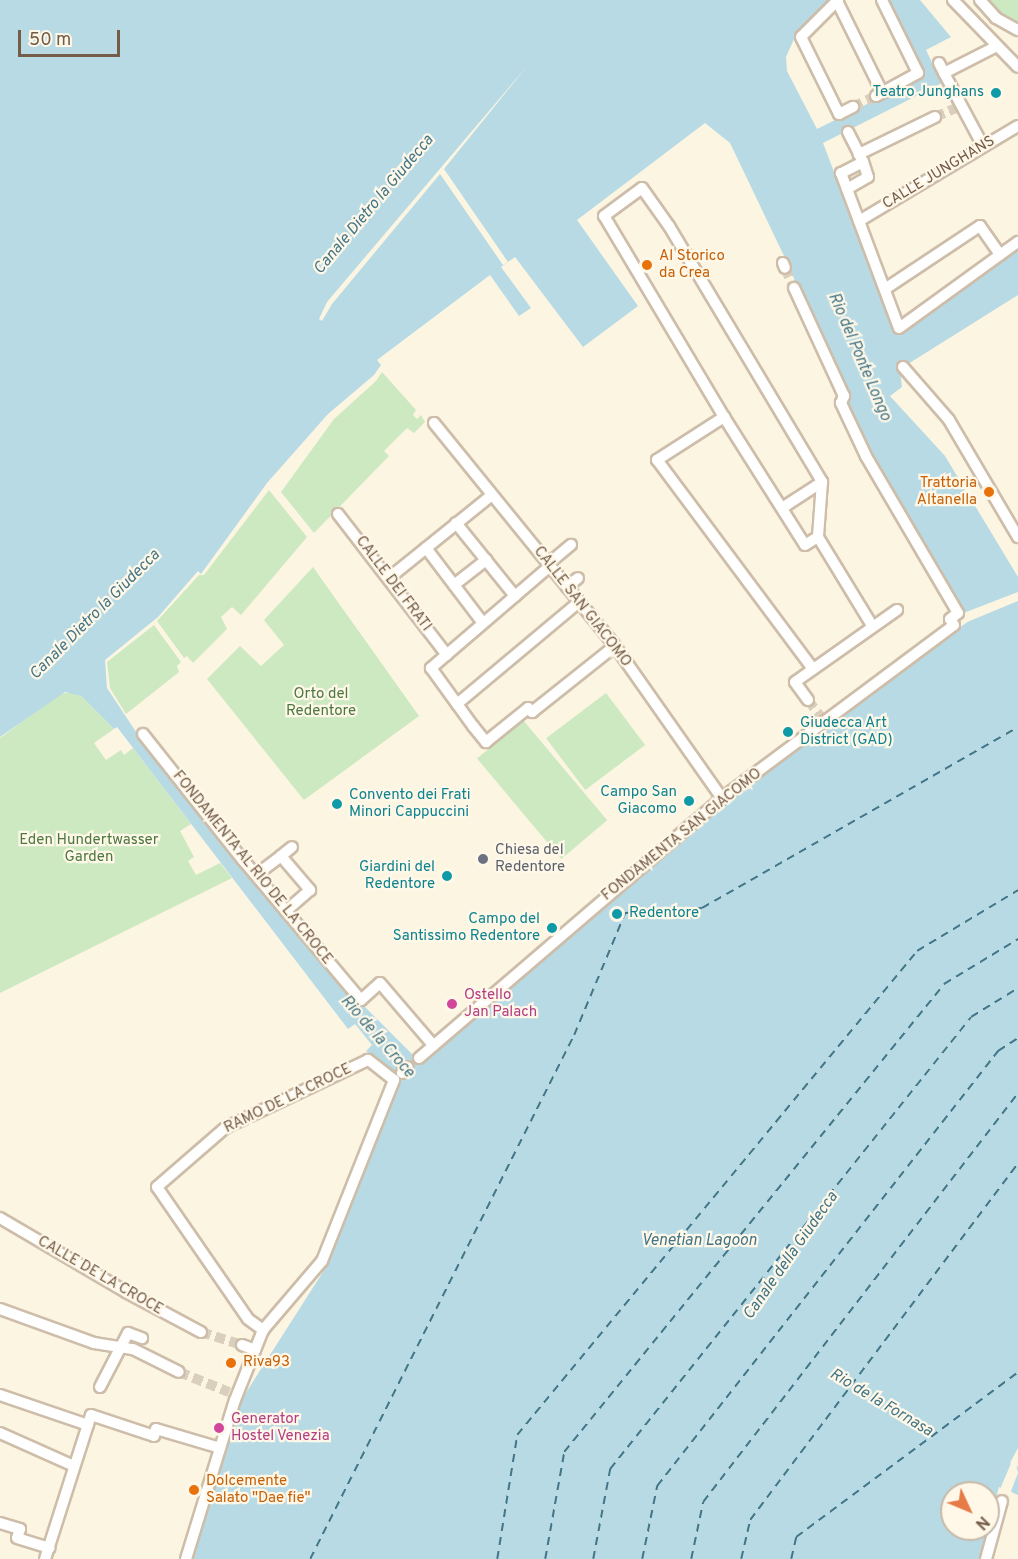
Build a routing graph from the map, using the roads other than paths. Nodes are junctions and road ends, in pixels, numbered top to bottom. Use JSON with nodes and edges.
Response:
{"nodes":[{"id":1,"x":838,"y":0,"type":"edge"},
{"id":2,"x":882,"y":0,"type":"edge"},
{"id":3,"x":953,"y":0,"type":"edge"},
{"id":4,"x":980,"y":0,"type":"edge"},
{"id":5,"x":1018,"y":30,"type":"edge"},
{"id":6,"x":995,"y":47,"type":"junction"},
{"id":7,"x":1018,"y":67,"type":"edge"},
{"id":8,"x":853,"y":107,"type":"tunnel mouth"},
{"id":9,"x":930,"y":122,"type":"tunnel mouth"},
{"id":10,"x":1018,"y":126,"type":"edge"},
{"id":11,"x":848,"y":132,"type":"dead end"},
{"id":12,"x":984,"y":146,"type":"junction"},
{"id":13,"x":861,"y":158,"type":"junction"},
{"id":14,"x":848,"y":189,"type":"junction"},
{"id":15,"x":860,"y":221,"type":"junction"},
{"id":16,"x":1018,"y":242,"type":"edge"},
{"id":17,"x":1000,"y":255,"type":"junction"},
{"id":18,"x":794,"y":288,"type":"tunnel mouth"},
{"id":19,"x":885,"y":289,"type":"junction"},
{"id":20,"x":903,"y":367,"type":"dead end"},
{"id":21,"x":724,"y":417,"type":"junction"},
{"id":22,"x":434,"y":423,"type":"dead end"},
{"id":23,"x":822,"y":482,"type":"junction"},
{"id":24,"x":492,"y":495,"type":"junction"},
{"id":25,"x":782,"y":508,"type":"junction"},
{"id":26,"x":338,"y":514,"type":"dead end"},
{"id":27,"x":456,"y":523,"type":"junction"},
{"id":28,"x":818,"y":537,"type":"junction"},
{"id":29,"x":1018,"y":537,"type":"edge"},
{"id":30,"x":571,"y":545,"type":"dead end"},
{"id":31,"x":426,"y":548,"type":"junction"},
{"id":32,"x":486,"y":560,"type":"junction"},
{"id":33,"x":549,"y":565,"type":"junction"},
{"id":34,"x":389,"y":578,"type":"junction"},
{"id":35,"x":578,"y":578,"type":"dead end"},
{"id":36,"x":454,"y":585,"type":"junction"},
{"id":37,"x":567,"y":587,"type":"junction"},
{"id":38,"x":515,"y":596,"type":"junction"},
{"id":39,"x":579,"y":603,"type":"junction"},
{"id":40,"x":897,"y":610,"type":"dead end"},
{"id":41,"x":483,"y":624,"type":"junction"},
{"id":42,"x":873,"y":627,"type":"junction"},
{"id":43,"x":615,"y":646,"type":"junction"},
{"id":44,"x":447,"y":655,"type":"junction"},
{"id":45,"x":813,"y":669,"type":"junction"},
{"id":46,"x":808,"y":700,"type":"tunnel mouth"},
{"id":47,"x":458,"y":704,"type":"junction"},
{"id":48,"x":143,"y":734,"type":"dead end"},
{"id":49,"x":722,"y":798,"type":"junction"},
{"id":50,"x":292,"y":847,"type":"dead end"},
{"id":51,"x":281,"y":855,"type":"junction"},
{"id":52,"x":256,"y":875,"type":"junction"},
{"id":53,"x":286,"y":911,"type":"junction"},
{"id":54,"x":433,"y":1045,"type":"junction"},
{"id":55,"x":419,"y":1058,"type":"dead end"},
{"id":56,"x":0,"y":1218,"type":"edge"},
{"id":57,"x":2,"y":1312,"type":"edge"},
{"id":58,"x":263,"y":1330,"type":"junction"},
{"id":59,"x":201,"y":1332,"type":"tunnel mouth"},
{"id":60,"x":142,"y":1338,"type":"dead end"},
{"id":61,"x":242,"y":1345,"type":"tunnel mouth"},
{"id":62,"x":122,"y":1348,"type":"junction"},
{"id":63,"x":255,"y":1350,"type":"junction"},
{"id":64,"x":179,"y":1372,"type":"tunnel mouth"},
{"id":65,"x":100,"y":1387,"type":"dead end"},
{"id":66,"x":0,"y":1395,"type":"edge"},
{"id":67,"x":88,"y":1425,"type":"junction"},
{"id":68,"x":0,"y":1433,"type":"edge"},
{"id":69,"x":220,"y":1448,"type":"junction"},
{"id":70,"x":74,"y":1466,"type":"junction"},
{"id":71,"x":1002,"y":1501,"type":"dead end"},
{"id":72,"x":0,"y":1523,"type":"edge"},
{"id":73,"x":47,"y":1554,"type":"edge"},
{"id":74,"x":186,"y":1559,"type":"edge"},
{"id":75,"x":986,"y":1559,"type":"edge"}],
"edges":[{"from":1,"to":2,"type":"street"},
{"from":1,"to":8,"type":"street"},
{"from":3,"to":6,"type":"street"},
{"from":4,"to":5,"type":"street"},
{"from":6,"to":7,"type":"street"},
{"from":6,"to":12,"type":"street"},
{"from":9,"to":13,"type":"street"},
{"from":10,"to":12,"type":"street","name":"CALLE JUNGHANS"},
{"from":11,"to":13,"type":"street"},
{"from":12,"to":15,"type":"street","name":"CALLE JUNGHANS"},
{"from":13,"to":14,"type":"street"},
{"from":13,"to":14,"type":"street"},
{"from":14,"to":15,"type":"street"},
{"from":15,"to":19,"type":"street"},
{"from":16,"to":17,"type":"street"},
{"from":17,"to":19,"type":"street"},
{"from":17,"to":19,"type":"street"},
{"from":18,"to":49,"type":"street","name":"FONDAMENTA SAN GIACOMO"},
{"from":20,"to":29,"type":"street"},
{"from":21,"to":23,"type":"street"},
{"from":21,"to":25,"type":"street"},
{"from":21,"to":45,"type":"street"},
{"from":22,"to":24,"type":"street","name":"CALLE SAN GIACOMO"},
{"from":23,"to":25,"type":"street"},
{"from":23,"to":28,"type":"street"},
{"from":24,"to":27,"type":"street"},
{"from":24,"to":33,"type":"street","name":"CALLE SAN GIACOMO"},
{"from":25,"to":28,"type":"street"},
{"from":26,"to":34,"type":"street","name":"CALLE DEI FRATI"},
{"from":27,"to":31,"type":"street"},
{"from":27,"to":32,"type":"street"},
{"from":28,"to":42,"type":"street"},
{"from":30,"to":33,"type":"street"},
{"from":31,"to":34,"type":"street"},
{"from":31,"to":36,"type":"street"},
{"from":32,"to":36,"type":"street"},
{"from":32,"to":38,"type":"street"},
{"from":33,"to":37,"type":"street","name":"CALLE SAN GIACOMO"},
{"from":33,"to":38,"type":"street"},
{"from":34,"to":44,"type":"street","name":"CALLE DEI FRATI"},
{"from":35,"to":37,"type":"street"},
{"from":36,"to":41,"type":"street"},
{"from":37,"to":39,"type":"street","name":"CALLE SAN GIACOMO"},
{"from":38,"to":41,"type":"street"},
{"from":39,"to":43,"type":"street","name":"CALLE SAN GIACOMO"},
{"from":39,"to":47,"type":"street"},
{"from":40,"to":42,"type":"street"},
{"from":41,"to":44,"type":"street"},
{"from":42,"to":45,"type":"street"},
{"from":43,"to":47,"type":"street"},
{"from":43,"to":49,"type":"street","name":"CALLE SAN GIACOMO"},
{"from":44,"to":47,"type":"street"},
{"from":45,"to":46,"type":"street"},
{"from":48,"to":52,"type":"street","name":"FONDAMENTA AL RIO DE LA CROCE"},
{"from":49,"to":54,"type":"street","name":"FONDAMENTA SAN GIACOMO"},
{"from":50,"to":51,"type":"street"},
{"from":51,"to":52,"type":"street"},
{"from":51,"to":53,"type":"street"},
{"from":52,"to":53,"type":"street","name":"FONDAMENTA AL RIO DE LA CROCE"},
{"from":53,"to":54,"type":"street","name":"FONDAMENTA AL RIO DE LA CROCE"},
{"from":54,"to":55,"type":"street","name":"FONDAMENTA SAN GIACOMO"},
{"from":56,"to":59,"type":"street","name":"CALLE DE LA CROCE"},
{"from":57,"to":62,"type":"street"},
{"from":58,"to":58,"type":"street","name":"RAMO DE LA CROCE"},
{"from":58,"to":63,"type":"street"},
{"from":60,"to":62,"type":"street"},
{"from":61,"to":63,"type":"street"},
{"from":62,"to":64,"type":"street"},
{"from":62,"to":65,"type":"street"},
{"from":63,"to":69,"type":"street"},
{"from":66,"to":67,"type":"street"},
{"from":67,"to":69,"type":"street"},
{"from":67,"to":70,"type":"street"},
{"from":68,"to":70,"type":"street"},
{"from":69,"to":74,"type":"street"},
{"from":70,"to":73,"type":"street"},
{"from":71,"to":75,"type":"street"},
{"from":72,"to":73,"type":"street"}]}
